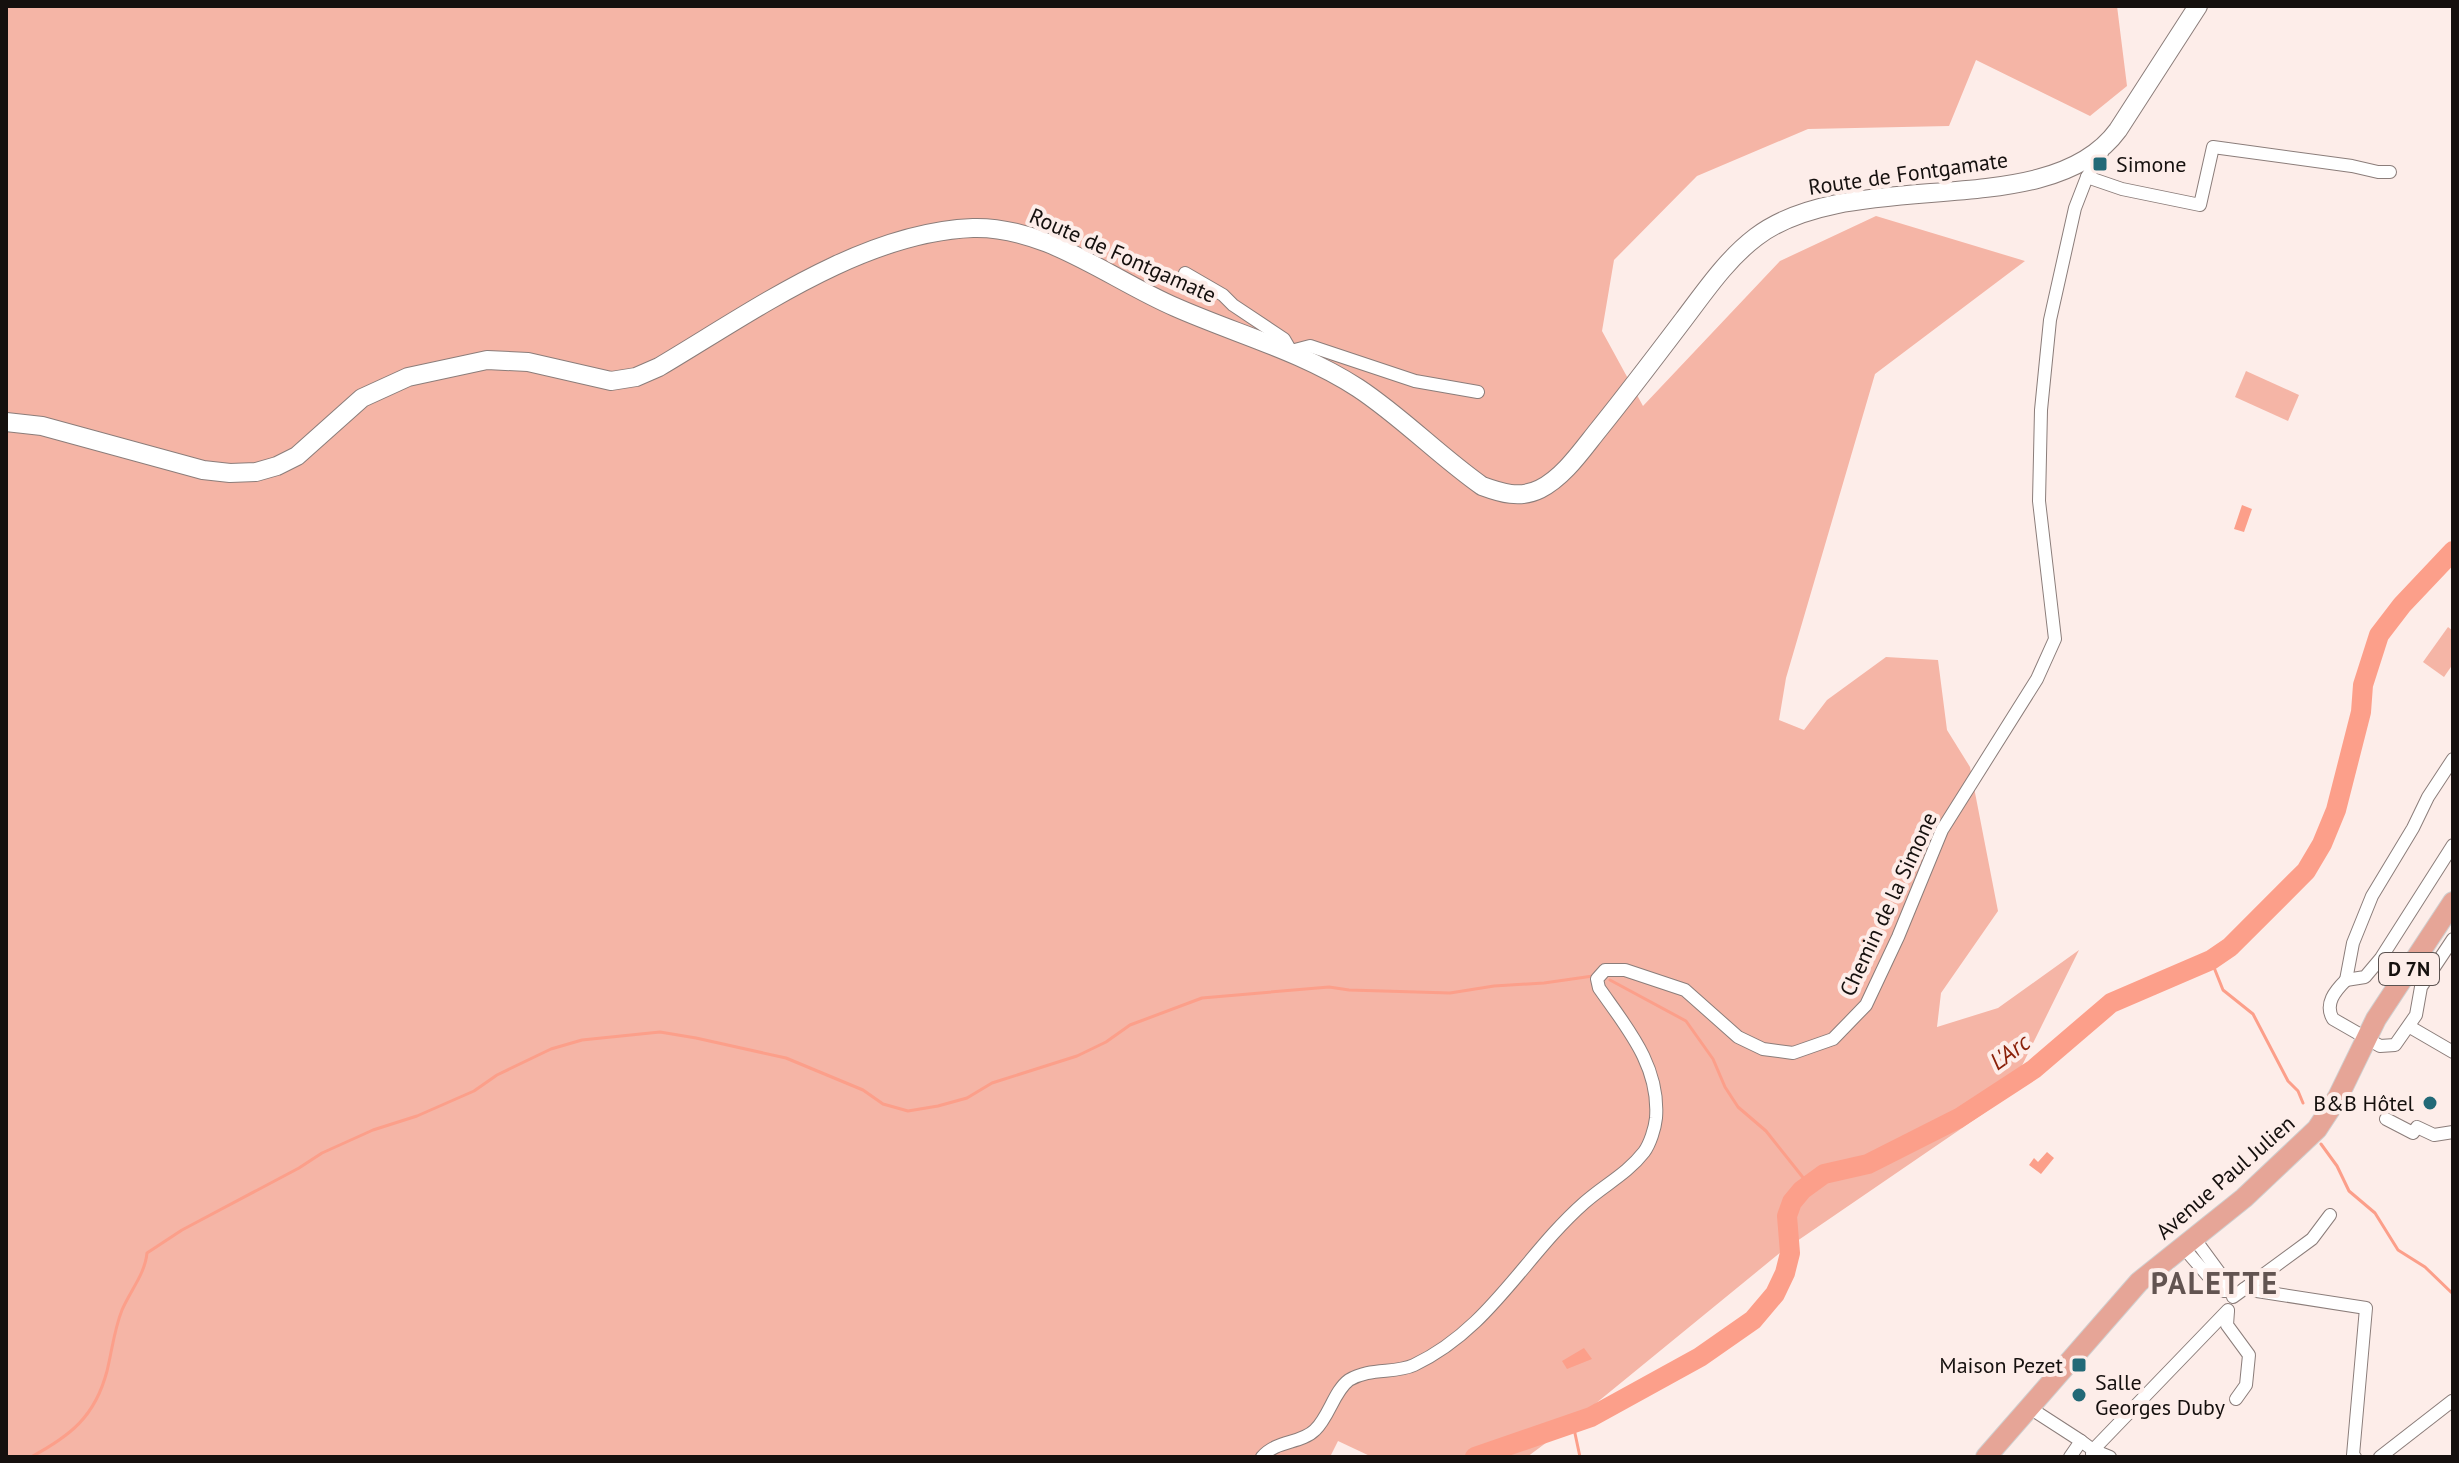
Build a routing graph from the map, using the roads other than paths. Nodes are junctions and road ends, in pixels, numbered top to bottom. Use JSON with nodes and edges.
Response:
{"nodes":[{"id":1,"x":2198,"y":6,"type":"edge"},
{"id":2,"x":2108,"y":143,"type":"junction"},
{"id":3,"x":2390,"y":172,"type":"dead end"},
{"id":4,"x":2087,"y":177,"type":"junction"},
{"id":5,"x":1185,"y":273,"type":"dead end"},
{"id":6,"x":1291,"y":351,"type":"junction"},
{"id":7,"x":1478,"y":392,"type":"dead end"},
{"id":8,"x":6,"y":422,"type":"edge"},
{"id":9,"x":2453,"y":759,"type":"edge"},
{"id":10,"x":2453,"y":845,"type":"edge"},
{"id":11,"x":2453,"y":902,"type":"edge"},
{"id":12,"x":2453,"y":939,"type":"edge"},
{"id":13,"x":2346,"y":980,"type":"junction"},
{"id":14,"x":2410,"y":1027,"type":"junction"},
{"id":15,"x":2366,"y":1038,"type":"junction"},
{"id":16,"x":2453,"y":1052,"type":"edge"},
{"id":17,"x":2386,"y":1119,"type":"dead end"},
{"id":18,"x":2453,"y":1132,"type":"edge"},
{"id":19,"x":2330,"y":1215,"type":"dead end"},
{"id":20,"x":2189,"y":1242,"type":"junction"},
{"id":21,"x":2233,"y":1297,"type":"junction"},
{"id":22,"x":2236,"y":1399,"type":"dead end"},
{"id":23,"x":2452,"y":1401,"type":"edge"},
{"id":24,"x":2030,"y":1408,"type":"junction"},
{"id":25,"x":2081,"y":1441,"type":"junction"},
{"id":26,"x":2092,"y":1454,"type":"edge"},
{"id":27,"x":2353,"y":1456,"type":"edge"},
{"id":28,"x":1262,"y":1457,"type":"edge"},
{"id":29,"x":1986,"y":1457,"type":"edge"},
{"id":30,"x":2070,"y":1457,"type":"edge"},
{"id":31,"x":2110,"y":1457,"type":"edge"},
{"id":32,"x":2380,"y":1457,"type":"edge"}],
"edges":[{"from":1,"to":2,"type":"street"},
{"from":2,"to":4,"type":"street","name":"Chemin de la Simone"},
{"from":2,"to":6,"type":"street","name":"Route de Fontgamate"},
{"from":3,"to":4,"type":"street"},
{"from":4,"to":28,"type":"street","name":"Chemin de la Simone"},
{"from":5,"to":6,"type":"street"},
{"from":6,"to":7,"type":"street"},
{"from":6,"to":8,"type":"street","name":"Route de Fontgamate"},
{"from":9,"to":13,"type":"street"},
{"from":10,"to":13,"type":"street"},
{"from":11,"to":15,"type":"main road","name":"Avenue Paul Julien","number":"D 7N"},
{"from":12,"to":14,"type":"street"},
{"from":13,"to":15,"type":"street"},
{"from":14,"to":15,"type":"street"},
{"from":14,"to":16,"type":"street"},
{"from":15,"to":20,"type":"main road","name":"Avenue Paul Julien","number":"D 7N"},
{"from":17,"to":18,"type":"street"},
{"from":19,"to":21,"type":"street"},
{"from":20,"to":21,"type":"street"},
{"from":20,"to":24,"type":"main road","name":"Avenue Paul Julien","number":"D 7N"},
{"from":21,"to":22,"type":"street"},
{"from":21,"to":26,"type":"street"},
{"from":21,"to":27,"type":"street"},
{"from":23,"to":32,"type":"street"},
{"from":24,"to":25,"type":"street"},
{"from":24,"to":29,"type":"main road","name":"Avenue Paul Julien","number":"D 7N"},
{"from":25,"to":26,"type":"street"},
{"from":25,"to":30,"type":"street"},
{"from":26,"to":31,"type":"street"}]}
